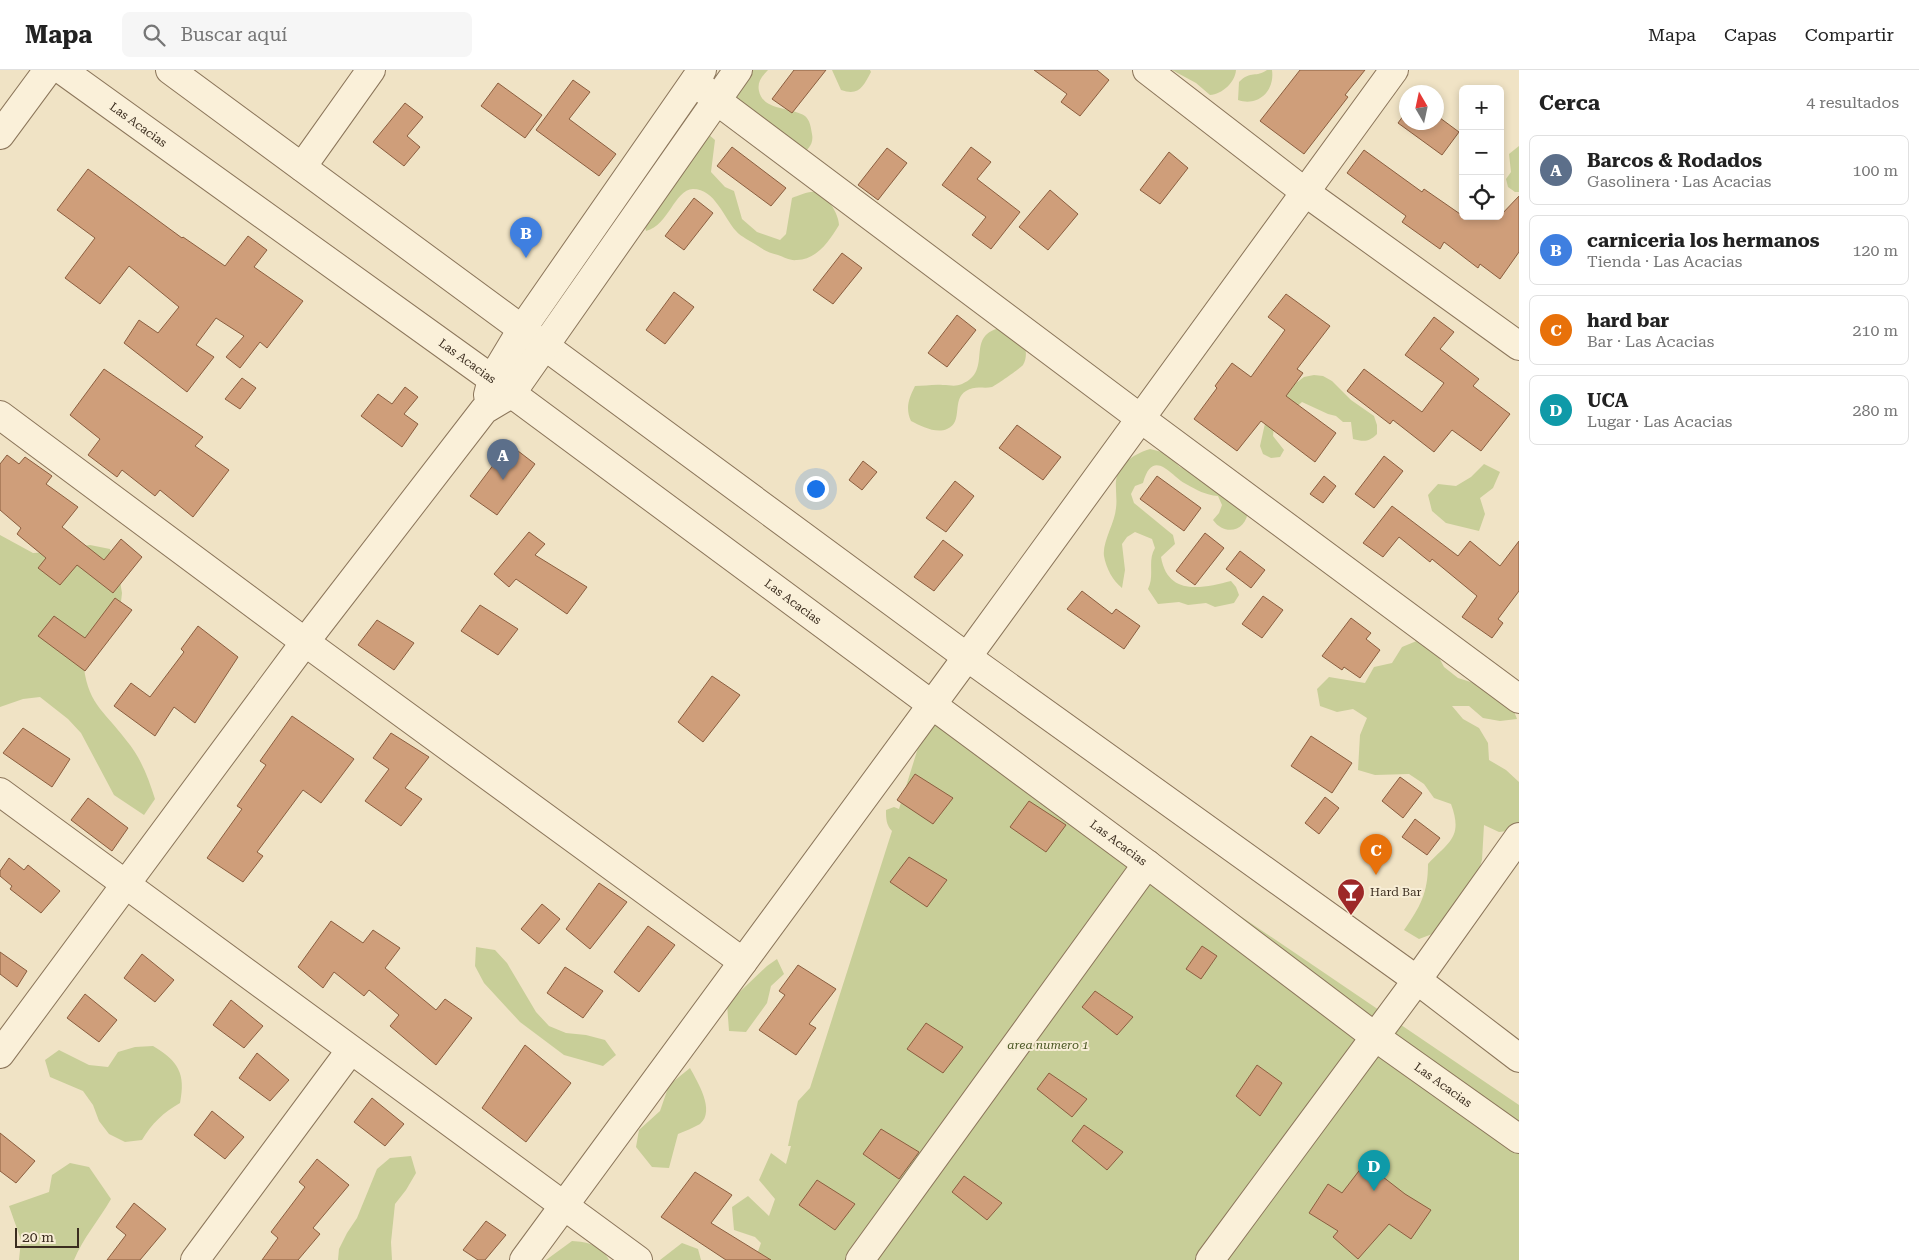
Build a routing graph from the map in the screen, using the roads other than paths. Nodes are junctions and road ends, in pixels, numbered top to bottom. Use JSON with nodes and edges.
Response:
{"nodes":[{"id":1,"x":48,"y":70,"type":"edge"},
{"id":2,"x":62,"y":70,"type":"edge"},
{"id":3,"x":170,"y":70,"type":"edge"},
{"id":4,"x":371,"y":70,"type":"edge"},
{"id":5,"x":738,"y":70,"type":"edge"},
{"id":6,"x":1147,"y":70,"type":"edge"},
{"id":7,"x":1394,"y":70,"type":"edge"},
{"id":8,"x":699,"y":75,"type":"edge"},
{"id":9,"x":716,"y":100,"type":"junction"},
{"id":10,"x":0,"y":135,"type":"edge"},
{"id":11,"x":302,"y":167,"type":"junction"},
{"id":12,"x":1305,"y":192,"type":"junction"},
{"id":13,"x":522,"y":329,"type":"junction"},
{"id":14,"x":546,"y":346,"type":"junction"},
{"id":15,"x":1519,"y":346,"type":"edge"},
{"id":16,"x":501,"y":387,"type":"junction"},
{"id":17,"x":0,"y":415,"type":"edge"},
{"id":18,"x":1140,"y":418,"type":"junction"},
{"id":19,"x":305,"y":642,"type":"junction"},
{"id":20,"x":967,"y":657,"type":"junction"},
{"id":21,"x":1519,"y":699,"type":"edge"},
{"id":22,"x":932,"y":706,"type":"junction"},
{"id":23,"x":0,"y":792,"type":"edge"},
{"id":24,"x":1519,"y":837,"type":"edge"},
{"id":25,"x":1147,"y":864,"type":"junction"},
{"id":26,"x":126,"y":884,"type":"junction"},
{"id":27,"x":743,"y":962,"type":"junction"},
{"id":28,"x":1417,"y":980,"type":"junction"},
{"id":29,"x":1374,"y":1036,"type":"junction"},
{"id":30,"x":350,"y":1050,"type":"junction"},
{"id":31,"x":0,"y":1054,"type":"edge"},
{"id":32,"x":1519,"y":1058,"type":"edge"},
{"id":33,"x":1519,"y":1139,"type":"edge"},
{"id":34,"x":564,"y":1206,"type":"junction"},
{"id":35,"x":195,"y":1260,"type":"edge"},
{"id":36,"x":524,"y":1260,"type":"edge"},
{"id":37,"x":638,"y":1260,"type":"edge"},
{"id":38,"x":860,"y":1260,"type":"edge"},
{"id":39,"x":1210,"y":1260,"type":"edge"}],
"edges":[{"from":1,"to":10,"type":"street"},
{"from":2,"to":16,"type":"street","name":"Las Acacias"},
{"from":3,"to":11,"type":"street"},
{"from":4,"to":11,"type":"street"},
{"from":5,"to":9,"type":"street"},
{"from":6,"to":12,"type":"street"},
{"from":7,"to":12,"type":"street"},
{"from":8,"to":9,"type":"street"},
{"from":8,"to":13,"type":"street"},
{"from":9,"to":14,"type":"street"},
{"from":9,"to":18,"type":"street"},
{"from":11,"to":13,"type":"street"},
{"from":12,"to":15,"type":"street"},
{"from":12,"to":18,"type":"street"},
{"from":13,"to":14,"type":"street"},
{"from":13,"to":16,"type":"street"},
{"from":14,"to":16,"type":"street"},
{"from":14,"to":20,"type":"street"},
{"from":16,"to":19,"type":"street"},
{"from":16,"to":22,"type":"street","name":"Las Acacias"},
{"from":17,"to":19,"type":"street"},
{"from":18,"to":20,"type":"street"},
{"from":18,"to":21,"type":"street"},
{"from":19,"to":26,"type":"street"},
{"from":19,"to":27,"type":"street"},
{"from":20,"to":22,"type":"street"},
{"from":20,"to":28,"type":"street"},
{"from":22,"to":25,"type":"street","name":"Las Acacias"},
{"from":22,"to":27,"type":"street"},
{"from":23,"to":26,"type":"street"},
{"from":24,"to":28,"type":"street"},
{"from":25,"to":29,"type":"street","name":"Las Acacias"},
{"from":25,"to":38,"type":"street"},
{"from":26,"to":30,"type":"street"},
{"from":26,"to":31,"type":"street"},
{"from":27,"to":34,"type":"street"},
{"from":28,"to":29,"type":"street"},
{"from":28,"to":32,"type":"street"},
{"from":29,"to":33,"type":"street","name":"Las Acacias"},
{"from":29,"to":39,"type":"street"},
{"from":30,"to":34,"type":"street"},
{"from":30,"to":35,"type":"street"},
{"from":34,"to":36,"type":"street"},
{"from":34,"to":37,"type":"street"}]}
